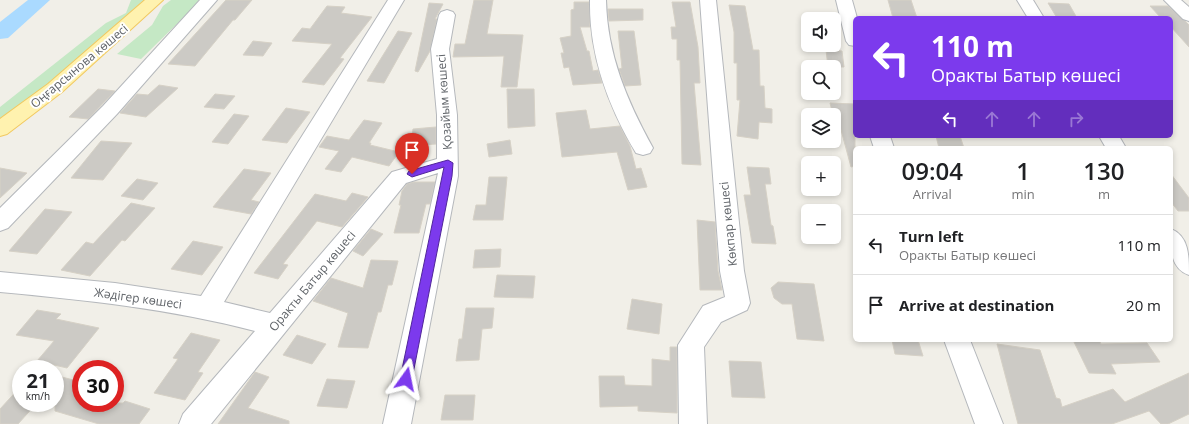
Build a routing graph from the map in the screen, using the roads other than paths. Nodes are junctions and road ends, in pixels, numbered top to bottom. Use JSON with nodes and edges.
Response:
{"nodes":[{"id":1,"x":155,"y":0,"type":"edge"},
{"id":2,"x":209,"y":0,"type":"edge"},
{"id":3,"x":396,"y":0,"type":"edge"},
{"id":4,"x":598,"y":0,"type":"edge"},
{"id":5,"x":708,"y":0,"type":"edge"},
{"id":6,"x":844,"y":0,"type":"edge"},
{"id":7,"x":1025,"y":0,"type":"edge"},
{"id":8,"x":1172,"y":0,"type":"edge"},
{"id":9,"x":446,"y":15,"type":"dead end"},
{"id":10,"x":1035,"y":16,"type":"edge"},
{"id":11,"x":1189,"y":16,"type":"edge"},
{"id":12,"x":853,"y":34,"type":"edge"},
{"id":13,"x":0,"y":129,"type":"edge"},
{"id":14,"x":643,"y":148,"type":"dead end"},
{"id":15,"x":448,"y":163,"type":"junction"},
{"id":16,"x":0,"y":222,"type":"edge"},
{"id":17,"x":1173,"y":241,"type":"edge"},
{"id":18,"x":1189,"y":265,"type":"edge"},
{"id":19,"x":0,"y":282,"type":"edge"},
{"id":20,"x":207,"y":308,"type":"junction"},
{"id":21,"x":274,"y":325,"type":"junction"},
{"id":22,"x":958,"y":342,"type":"edge"},
{"id":23,"x":193,"y":424,"type":"edge"},
{"id":24,"x":397,"y":424,"type":"edge"},
{"id":25,"x":692,"y":424,"type":"edge"},
{"id":26,"x":989,"y":424,"type":"edge"}],
"edges":[{"from":1,"to":13,"type":"main road","name":"Оңғарсынова көшесі"},
{"from":2,"to":16,"type":"street"},
{"from":3,"to":20,"type":"street"},
{"from":4,"to":14,"type":"street"},
{"from":5,"to":25,"type":"street","name":"Көкпар көшесі"},
{"from":6,"to":12,"type":"street"},
{"from":7,"to":10,"type":"street"},
{"from":8,"to":11,"type":"street"},
{"from":9,"to":15,"type":"street","name":"Қозайым көшесі"},
{"from":15,"to":21,"type":"street","name":"Оракты Батыр көшесі"},
{"from":15,"to":24,"type":"street","name":"Қозайым көшесі"},
{"from":17,"to":18,"type":"street"},
{"from":19,"to":20,"type":"street","name":"Жәдігер көшесі"},
{"from":20,"to":21,"type":"street","name":"Жәдігер көшесі"},
{"from":21,"to":23,"type":"street","name":"Оракты Батыр көшесі"},
{"from":22,"to":26,"type":"street"}]}
